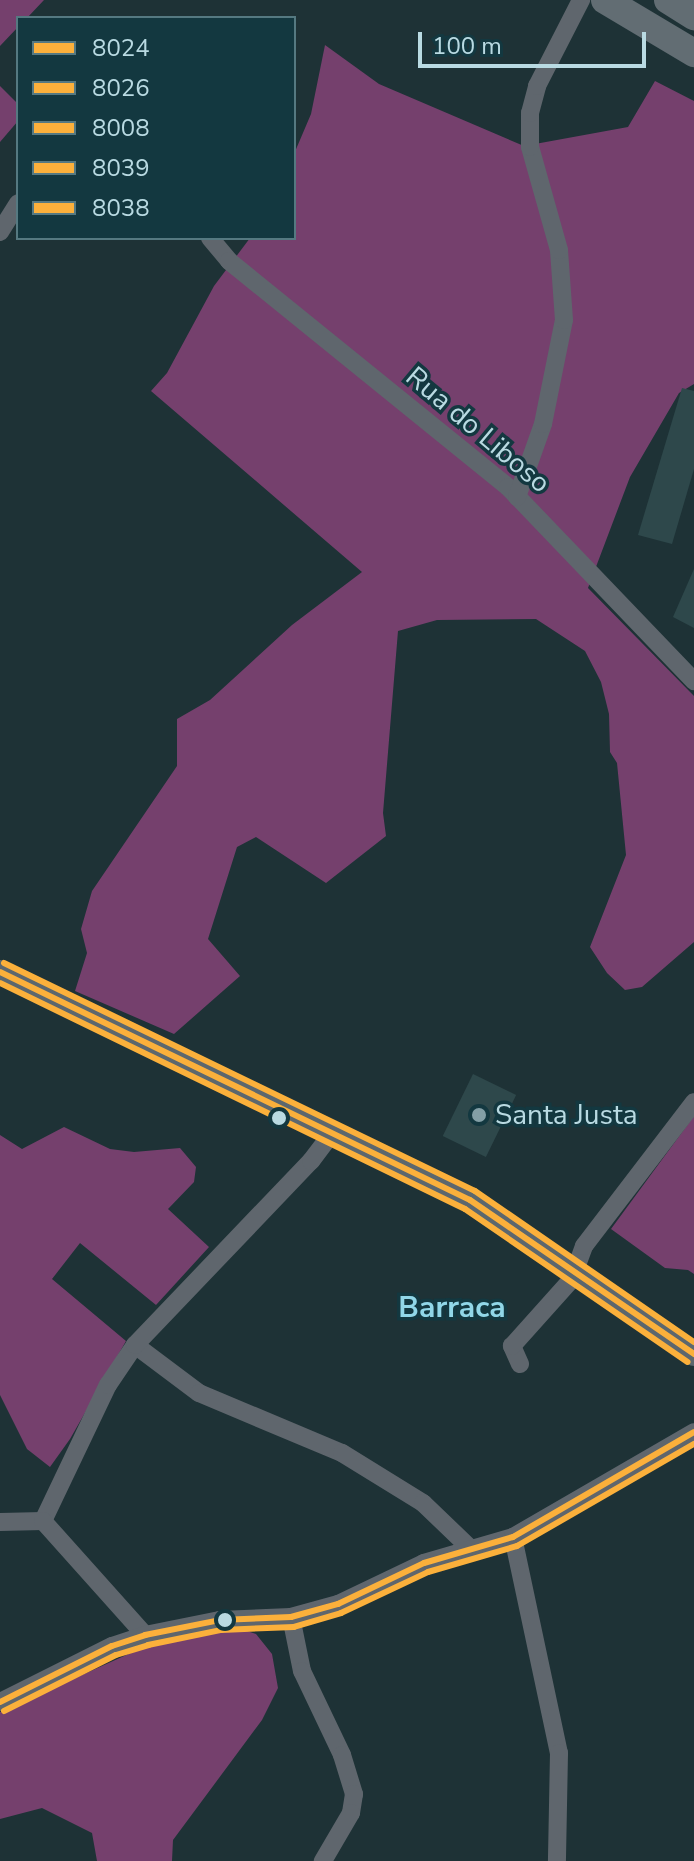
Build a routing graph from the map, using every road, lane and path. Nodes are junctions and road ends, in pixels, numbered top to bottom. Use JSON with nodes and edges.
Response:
{"nodes":[{"id":1,"x":581,"y":0,"type":"edge"},
{"id":2,"x":605,"y":0,"type":"edge"},
{"id":3,"x":668,"y":0,"type":"edge"},
{"id":4,"x":694,"y":16,"type":"edge"},
{"id":5,"x":694,"y":53,"type":"edge"},
{"id":6,"x":16,"y":206,"type":"edge"},
{"id":7,"x":0,"y":232,"type":"edge"},
{"id":8,"x":212,"y":240,"type":"edge"},
{"id":9,"x":517,"y":497,"type":"junction"},
{"id":10,"x":694,"y":681,"type":"edge"},
{"id":11,"x":0,"y":972,"type":"edge"},
{"id":12,"x":694,"y":1102,"type":"edge"},
{"id":13,"x":332,"y":1133,"type":"junction"},
{"id":14,"x":573,"y":1270,"type":"junction"},
{"id":15,"x":135,"y":1345,"type":"junction"},
{"id":16,"x":694,"y":1354,"type":"edge"},
{"id":17,"x":520,"y":1364,"type":"dead end"},
{"id":18,"x":694,"y":1432,"type":"edge"},
{"id":19,"x":43,"y":1521,"type":"junction"},
{"id":20,"x":0,"y":1522,"type":"edge"},
{"id":21,"x":513,"y":1537,"type":"junction"},
{"id":22,"x":471,"y":1549,"type":"junction"},
{"id":23,"x":291,"y":1617,"type":"junction"},
{"id":24,"x":145,"y":1635,"type":"junction"},
{"id":25,"x":0,"y":1702,"type":"edge"},
{"id":26,"x":323,"y":1861,"type":"edge"},
{"id":27,"x":557,"y":1861,"type":"edge"}],
"edges":[{"from":1,"to":9,"type":"street"},
{"from":2,"to":5,"type":"highway"},
{"from":3,"to":4,"type":"highway"},
{"from":6,"to":7,"type":"street"},
{"from":8,"to":9,"type":"street","name":"Rua do Liboso"},
{"from":9,"to":10,"type":"street","name":"Rua do Liboso"},
{"from":11,"to":13,"type":"main road"},
{"from":12,"to":14,"type":"street"},
{"from":13,"to":14,"type":"main road"},
{"from":13,"to":15,"type":"street"},
{"from":14,"to":16,"type":"main road"},
{"from":14,"to":17,"type":"street"},
{"from":15,"to":19,"type":"street"},
{"from":15,"to":22,"type":"street"},
{"from":18,"to":21,"type":"street"},
{"from":19,"to":20,"type":"street"},
{"from":19,"to":24,"type":"street"},
{"from":21,"to":22,"type":"street"},
{"from":21,"to":27,"type":"street"},
{"from":22,"to":23,"type":"street"},
{"from":23,"to":24,"type":"street"},
{"from":23,"to":26,"type":"street"},
{"from":24,"to":25,"type":"street"}]}
